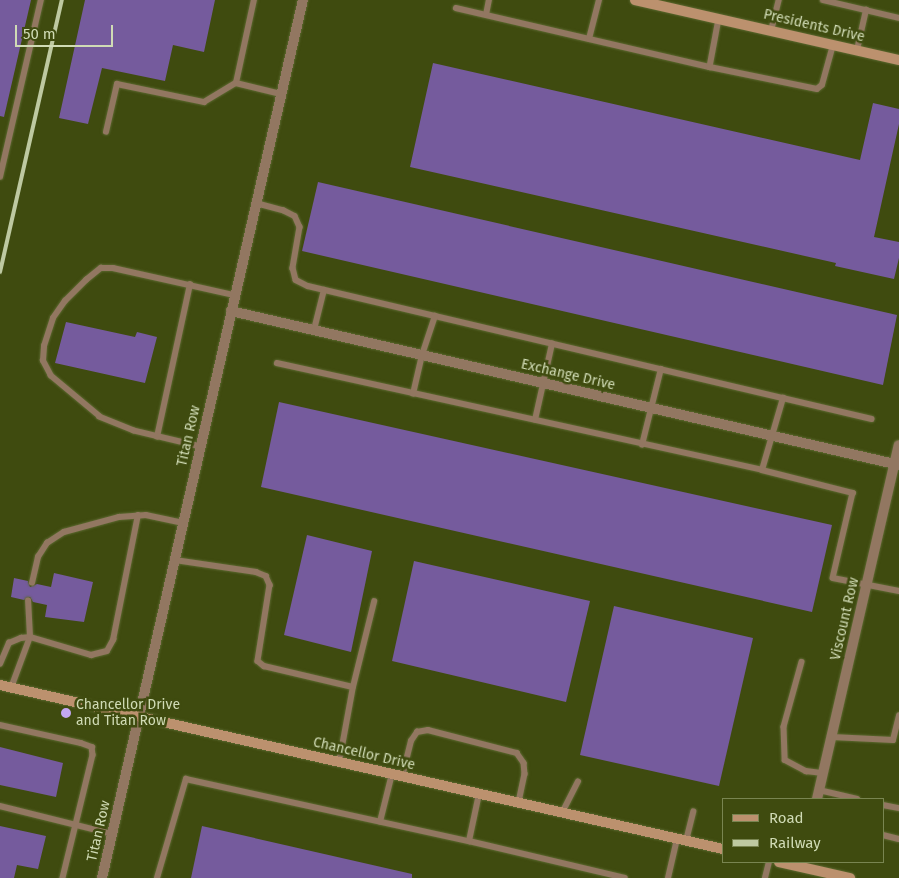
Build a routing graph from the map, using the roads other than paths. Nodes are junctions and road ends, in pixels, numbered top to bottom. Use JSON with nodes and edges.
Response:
{"nodes":[{"id":1,"x":41,"y":0,"type":"edge"},
{"id":2,"x":254,"y":0,"type":"edge"},
{"id":3,"x":303,"y":0,"type":"edge"},
{"id":4,"x":489,"y":0,"type":"edge"},
{"id":5,"x":599,"y":0,"type":"edge"},
{"id":6,"x":635,"y":0,"type":"edge"},
{"id":7,"x":779,"y":0,"type":"edge"},
{"id":8,"x":823,"y":0,"type":"edge"},
{"id":9,"x":456,"y":8,"type":"dead end"},
{"id":10,"x":866,"y":10,"type":"junction"},
{"id":11,"x":486,"y":15,"type":"junction"},
{"id":12,"x":899,"y":18,"type":"edge"},
{"id":13,"x":719,"y":19,"type":"junction"},
{"id":14,"x":771,"y":31,"type":"junction"},
{"id":15,"x":589,"y":39,"type":"junction"},
{"id":16,"x":833,"y":45,"type":"junction"},
{"id":17,"x":857,"y":50,"type":"junction"},
{"id":18,"x":899,"y":60,"type":"edge"},
{"id":19,"x":710,"y":66,"type":"junction"},
{"id":20,"x":236,"y":83,"type":"junction"},
{"id":21,"x":281,"y":94,"type":"junction"},
{"id":22,"x":106,"y":132,"type":"dead end"},
{"id":23,"x":0,"y":177,"type":"edge"},
{"id":24,"x":256,"y":203,"type":"junction"},
{"id":25,"x":190,"y":285,"type":"junction"},
{"id":26,"x":324,"y":290,"type":"junction"},
{"id":27,"x":234,"y":295,"type":"junction"},
{"id":28,"x":231,"y":311,"type":"junction"},
{"id":29,"x":435,"y":316,"type":"junction"},
{"id":30,"x":314,"y":330,"type":"junction"},
{"id":31,"x":552,"y":344,"type":"junction"},
{"id":32,"x":422,"y":355,"type":"junction"},
{"id":33,"x":277,"y":363,"type":"dead end"},
{"id":34,"x":661,"y":369,"type":"junction"},
{"id":35,"x":544,"y":383,"type":"junction"},
{"id":36,"x":413,"y":394,"type":"junction"},
{"id":37,"x":782,"y":398,"type":"junction"},
{"id":38,"x":650,"y":408,"type":"junction"},
{"id":39,"x":872,"y":419,"type":"dead end"},
{"id":40,"x":535,"y":420,"type":"junction"},
{"id":41,"x":770,"y":435,"type":"junction"},
{"id":42,"x":157,"y":437,"type":"junction"},
{"id":43,"x":642,"y":445,"type":"junction"},
{"id":44,"x":899,"y":445,"type":"edge"},
{"id":45,"x":200,"y":446,"type":"junction"},
{"id":46,"x":897,"y":465,"type":"edge"},
{"id":47,"x":762,"y":470,"type":"junction"},
{"id":48,"x":138,"y":516,"type":"junction"},
{"id":49,"x":183,"y":523,"type":"junction"},
{"id":50,"x":175,"y":560,"type":"junction"},
{"id":51,"x":32,"y":583,"type":"dead end"},
{"id":52,"x":867,"y":586,"type":"junction"},
{"id":53,"x":899,"y":591,"type":"edge"},
{"id":54,"x":28,"y":601,"type":"dead end"},
{"id":55,"x":374,"y":602,"type":"dead end"},
{"id":56,"x":30,"y":638,"type":"junction"},
{"id":57,"x":802,"y":662,"type":"dead end"},
{"id":58,"x":0,"y":664,"type":"edge"},
{"id":59,"x":0,"y":685,"type":"edge"},
{"id":60,"x":353,"y":687,"type":"junction"},
{"id":61,"x":11,"y":688,"type":"junction"},
{"id":62,"x":899,"y":716,"type":"edge"},
{"id":63,"x":138,"y":717,"type":"junction"},
{"id":64,"x":0,"y":725,"type":"edge"},
{"id":65,"x":832,"y":737,"type":"junction"},
{"id":66,"x":340,"y":763,"type":"junction"},
{"id":67,"x":823,"y":773,"type":"junction"},
{"id":68,"x":397,"y":776,"type":"junction"},
{"id":69,"x":578,"y":782,"type":"dead end"},
{"id":70,"x":479,"y":794,"type":"junction"},
{"id":71,"x":818,"y":795,"type":"edge"},
{"id":72,"x":844,"y":798,"type":"edge"},
{"id":73,"x":519,"y":803,"type":"junction"},
{"id":74,"x":884,"y":805,"type":"edge"},
{"id":75,"x":0,"y":806,"type":"edge"},
{"id":76,"x":899,"y":808,"type":"edge"},
{"id":77,"x":693,"y":812,"type":"dead end"},
{"id":78,"x":562,"y":813,"type":"junction"},
{"id":79,"x":380,"y":822,"type":"junction"},
{"id":80,"x":77,"y":825,"type":"junction"},
{"id":81,"x":112,"y":834,"type":"junction"},
{"id":82,"x":884,"y":835,"type":"edge"},
{"id":83,"x":899,"y":839,"type":"edge"},
{"id":84,"x":682,"y":840,"type":"junction"},
{"id":85,"x":469,"y":841,"type":"junction"},
{"id":86,"x":722,"y":849,"type":"edge"},
{"id":87,"x":769,"y":863,"type":"edge"},
{"id":88,"x":802,"y":864,"type":"edge"},
{"id":89,"x":63,"y":878,"type":"edge"},
{"id":90,"x":102,"y":878,"type":"edge"},
{"id":91,"x":157,"y":878,"type":"edge"},
{"id":92,"x":625,"y":878,"type":"edge"},
{"id":93,"x":668,"y":878,"type":"edge"},
{"id":94,"x":765,"y":878,"type":"edge"},
{"id":95,"x":850,"y":878,"type":"edge"}],
"edges":[{"from":1,"to":23,"type":"lane"},
{"from":2,"to":20,"type":"lane"},
{"from":3,"to":21,"type":"street","name":"Titan Row"},
{"from":4,"to":11,"type":"lane"},
{"from":5,"to":15,"type":"lane"},
{"from":6,"to":13,"type":"street","name":"Presidents Drive"},
{"from":7,"to":14,"type":"lane"},
{"from":8,"to":10,"type":"lane"},
{"from":9,"to":11,"type":"lane"},
{"from":10,"to":12,"type":"lane"},
{"from":10,"to":17,"type":"lane"},
{"from":11,"to":15,"type":"lane"},
{"from":13,"to":14,"type":"street","name":"Presidents Drive"},
{"from":13,"to":19,"type":"lane"},
{"from":14,"to":16,"type":"street","name":"Presidents Drive"},
{"from":15,"to":19,"type":"lane"},
{"from":16,"to":17,"type":"street","name":"Presidents Drive"},
{"from":16,"to":19,"type":"lane"},
{"from":17,"to":18,"type":"street","name":"Presidents Drive"},
{"from":20,"to":21,"type":"lane"},
{"from":20,"to":22,"type":"lane"},
{"from":21,"to":24,"type":"street","name":"Titan Row"},
{"from":24,"to":26,"type":"lane"},
{"from":24,"to":27,"type":"street","name":"Titan Row"},
{"from":25,"to":27,"type":"lane"},
{"from":25,"to":42,"type":"lane"},
{"from":25,"to":42,"type":"lane"},
{"from":26,"to":29,"type":"lane"},
{"from":26,"to":30,"type":"lane"},
{"from":27,"to":28,"type":"street","name":"Titan Row"},
{"from":28,"to":30,"type":"street","name":"Exchange Drive"},
{"from":28,"to":45,"type":"street","name":"Titan Row"},
{"from":29,"to":31,"type":"lane"},
{"from":29,"to":32,"type":"lane"},
{"from":30,"to":32,"type":"street","name":"Exchange Drive"},
{"from":31,"to":34,"type":"lane"},
{"from":31,"to":35,"type":"lane"},
{"from":32,"to":35,"type":"street","name":"Exchange Drive"},
{"from":32,"to":36,"type":"lane"},
{"from":33,"to":36,"type":"lane"},
{"from":34,"to":37,"type":"lane"},
{"from":34,"to":38,"type":"lane"},
{"from":35,"to":38,"type":"street","name":"Exchange Drive"},
{"from":35,"to":40,"type":"lane"},
{"from":36,"to":40,"type":"lane"},
{"from":37,"to":39,"type":"lane"},
{"from":37,"to":41,"type":"lane"},
{"from":38,"to":41,"type":"street","name":"Exchange Drive"},
{"from":38,"to":43,"type":"lane"},
{"from":40,"to":43,"type":"lane"},
{"from":41,"to":46,"type":"street","name":"Exchange Drive"},
{"from":41,"to":47,"type":"lane"},
{"from":42,"to":45,"type":"lane"},
{"from":43,"to":47,"type":"lane"},
{"from":44,"to":46,"type":"street","name":"Viscount Row"},
{"from":45,"to":49,"type":"street","name":"Titan Row"},
{"from":46,"to":52,"type":"street","name":"Viscount Row"},
{"from":47,"to":52,"type":"lane"},
{"from":48,"to":49,"type":"lane"},
{"from":48,"to":51,"type":"lane"},
{"from":48,"to":56,"type":"lane"},
{"from":49,"to":50,"type":"street","name":"Titan Row"},
{"from":50,"to":60,"type":"lane"},
{"from":50,"to":63,"type":"street","name":"Titan Row"},
{"from":52,"to":53,"type":"lane"},
{"from":52,"to":65,"type":"street","name":"Viscount Row"},
{"from":54,"to":56,"type":"lane"},
{"from":55,"to":60,"type":"lane"},
{"from":56,"to":58,"type":"lane"},
{"from":56,"to":61,"type":"lane"},
{"from":57,"to":67,"type":"lane"},
{"from":59,"to":61,"type":"street","name":"Chancellor Drive"},
{"from":60,"to":66,"type":"lane"},
{"from":61,"to":63,"type":"street","name":"Chancellor Drive"},
{"from":62,"to":65,"type":"lane"},
{"from":63,"to":66,"type":"street","name":"Chancellor Drive"},
{"from":63,"to":81,"type":"street","name":"Titan Row"},
{"from":64,"to":80,"type":"lane"},
{"from":65,"to":67,"type":"street","name":"Viscount Row"},
{"from":66,"to":68,"type":"street","name":"Chancellor Drive"},
{"from":67,"to":71,"type":"street","name":"Viscount Row"},
{"from":68,"to":70,"type":"street","name":"Chancellor Drive"},
{"from":68,"to":73,"type":"lane"},
{"from":68,"to":79,"type":"lane"},
{"from":69,"to":78,"type":"lane"},
{"from":70,"to":73,"type":"street","name":"Chancellor Drive"},
{"from":70,"to":85,"type":"lane"},
{"from":71,"to":72,"type":"lane"},
{"from":73,"to":78,"type":"street","name":"Chancellor Drive"},
{"from":74,"to":76,"type":"lane"},
{"from":75,"to":80,"type":"lane"},
{"from":77,"to":84,"type":"lane"},
{"from":78,"to":84,"type":"street","name":"Chancellor Drive"},
{"from":79,"to":85,"type":"lane"},
{"from":79,"to":91,"type":"lane"},
{"from":80,"to":81,"type":"lane"},
{"from":80,"to":89,"type":"lane"},
{"from":81,"to":90,"type":"street","name":"Titan Row"},
{"from":82,"to":83,"type":"lane"},
{"from":84,"to":86,"type":"street","name":"Chancellor Drive"},
{"from":84,"to":93,"type":"lane"},
{"from":85,"to":92,"type":"lane"},
{"from":87,"to":94,"type":"lane"},
{"from":88,"to":95,"type":"street"}]}
